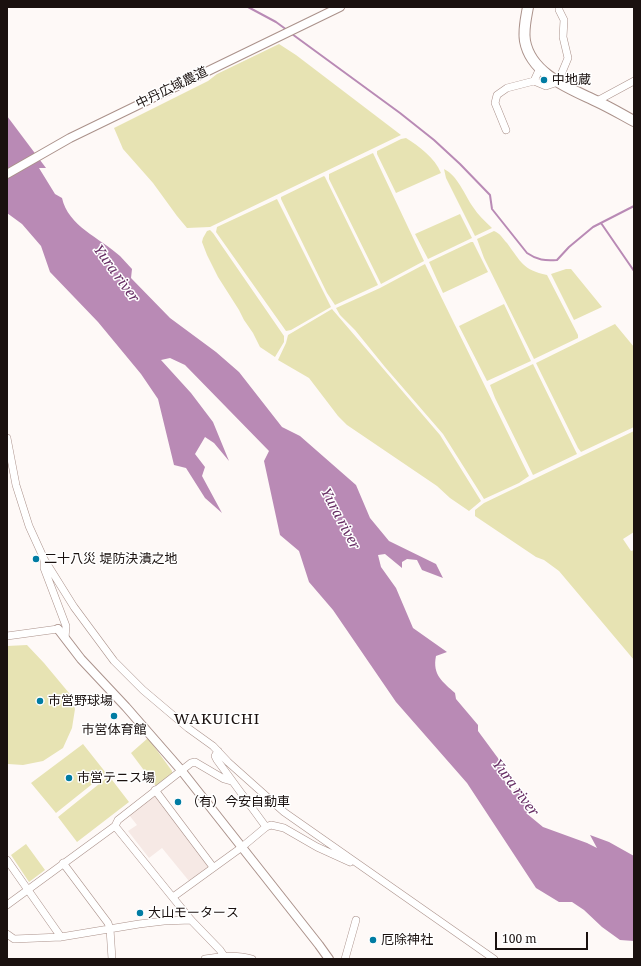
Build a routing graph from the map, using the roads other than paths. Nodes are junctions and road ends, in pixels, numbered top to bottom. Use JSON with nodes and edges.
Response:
{"nodes":[{"id":1,"x":340,"y":7,"type":"edge"},
{"id":2,"x":528,"y":7,"type":"edge"},
{"id":3,"x":559,"y":7,"type":"edge"},
{"id":4,"x":540,"y":68,"type":"junction"},
{"id":5,"x":534,"y":81,"type":"junction"},
{"id":6,"x":634,"y":81,"type":"edge"},
{"id":7,"x":558,"y":82,"type":"junction"},
{"id":8,"x":597,"y":101,"type":"junction"},
{"id":9,"x":634,"y":121,"type":"edge"},
{"id":10,"x":506,"y":130,"type":"dead end"},
{"id":11,"x":7,"y":174,"type":"edge"},
{"id":12,"x":7,"y":438,"type":"edge"},
{"id":13,"x":44,"y":559,"type":"junction"},
{"id":14,"x":58,"y":629,"type":"joint"},
{"id":15,"x":7,"y":636,"type":"edge"},
{"id":16,"x":64,"y":638,"type":"junction"},
{"id":17,"x":218,"y":751,"type":"junction"},
{"id":18,"x":181,"y":770,"type":"junction"},
{"id":19,"x":231,"y":781,"type":"junction"},
{"id":20,"x":155,"y":790,"type":"junction"},
{"id":21,"x":115,"y":826,"type":"junction"},
{"id":22,"x":266,"y":827,"type":"junction"},
{"id":23,"x":242,"y":847,"type":"junction"},
{"id":24,"x":7,"y":860,"type":"edge"},
{"id":25,"x":63,"y":863,"type":"junction"},
{"id":26,"x":362,"y":866,"type":"junction"},
{"id":27,"x":213,"y":867,"type":"junction"},
{"id":28,"x":28,"y":889,"type":"junction"},
{"id":29,"x":173,"y":897,"type":"junction"},
{"id":30,"x":7,"y":905,"type":"edge"},
{"id":31,"x":191,"y":920,"type":"junction"},
{"id":32,"x":356,"y":920,"type":"dead end"},
{"id":33,"x":110,"y":929,"type":"junction"},
{"id":34,"x":7,"y":934,"type":"edge"},
{"id":35,"x":61,"y":937,"type":"junction"},
{"id":36,"x":224,"y":956,"type":"junction"},
{"id":37,"x":112,"y":959,"type":"edge"},
{"id":38,"x":205,"y":959,"type":"edge"},
{"id":39,"x":252,"y":959,"type":"edge"},
{"id":40,"x":328,"y":959,"type":"edge"},
{"id":41,"x":345,"y":959,"type":"edge"},
{"id":42,"x":494,"y":959,"type":"edge"}],
"edges":[{"from":1,"to":11,"type":"street","name":"中丹広域農道"},
{"from":2,"to":4,"type":"main road"},
{"from":3,"to":7,"type":"street"},
{"from":4,"to":5,"type":"street"},
{"from":4,"to":7,"type":"main road"},
{"from":5,"to":7,"type":"street"},
{"from":5,"to":10,"type":"street"},
{"from":6,"to":8,"type":"street"},
{"from":7,"to":8,"type":"main road"},
{"from":8,"to":9,"type":"main road"},
{"from":12,"to":13,"type":"street"},
{"from":13,"to":16,"type":"street"},
{"from":13,"to":17,"type":"street"},
{"from":14,"to":15,"type":"street"},
{"from":14,"to":16,"type":"street"},
{"from":16,"to":18,"type":"street"},
{"from":17,"to":19,"type":"street"},
{"from":17,"to":26,"type":"street"},
{"from":18,"to":19,"type":"street"},
{"from":18,"to":20,"type":"street"},
{"from":18,"to":23,"type":"street"},
{"from":19,"to":22,"type":"street"},
{"from":20,"to":21,"type":"street"},
{"from":20,"to":27,"type":"street"},
{"from":21,"to":25,"type":"street"},
{"from":21,"to":29,"type":"street"},
{"from":22,"to":23,"type":"street"},
{"from":22,"to":26,"type":"street"},
{"from":23,"to":27,"type":"street"},
{"from":23,"to":40,"type":"street"},
{"from":24,"to":28,"type":"street"},
{"from":25,"to":28,"type":"street"},
{"from":25,"to":33,"type":"street"},
{"from":26,"to":42,"type":"street"},
{"from":27,"to":29,"type":"street"},
{"from":28,"to":30,"type":"street"},
{"from":28,"to":35,"type":"street"},
{"from":29,"to":31,"type":"street"},
{"from":31,"to":33,"type":"street"},
{"from":31,"to":36,"type":"street"},
{"from":32,"to":41,"type":"street"},
{"from":33,"to":35,"type":"street"},
{"from":33,"to":37,"type":"street"},
{"from":34,"to":35,"type":"street"},
{"from":36,"to":38,"type":"street"},
{"from":36,"to":39,"type":"street"}]}
